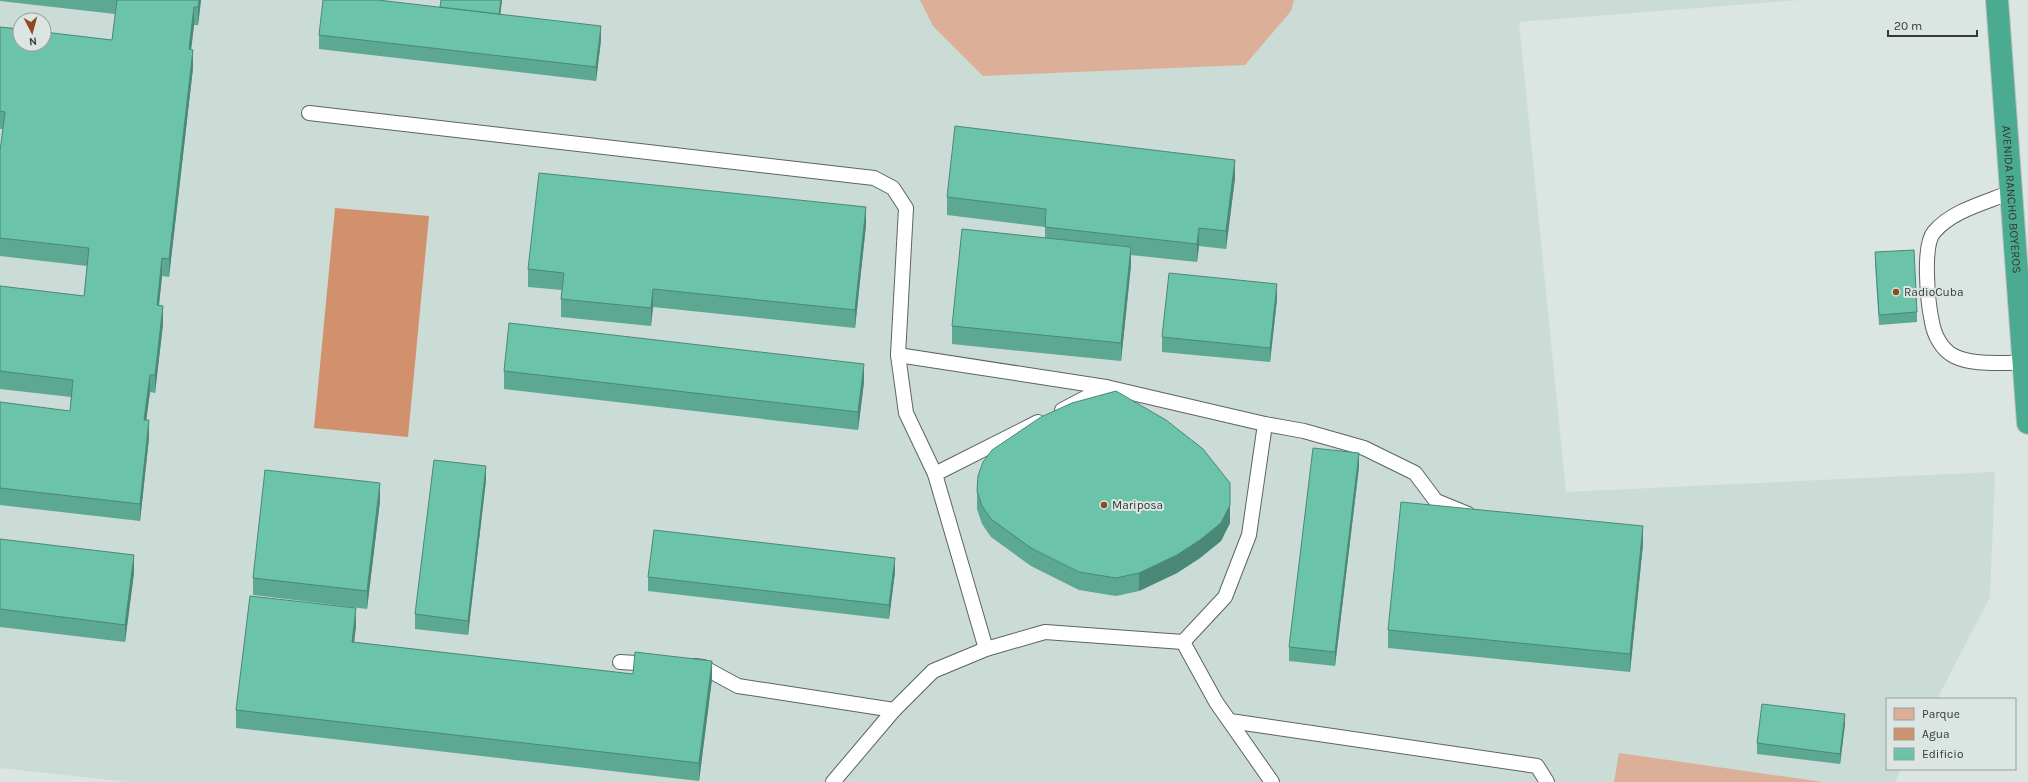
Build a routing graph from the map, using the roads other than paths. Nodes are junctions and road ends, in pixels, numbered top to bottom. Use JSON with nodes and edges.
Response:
{"nodes":[{"id":1,"x":1997,"y":0,"type":"edge"},
{"id":2,"x":309,"y":113,"type":"dead end"},
{"id":3,"x":2011,"y":192,"type":"junction"},
{"id":4,"x":898,"y":355,"type":"junction"},
{"id":5,"x":2024,"y":363,"type":"junction"},
{"id":6,"x":1106,"y":387,"type":"junction"},
{"id":7,"x":2028,"y":423,"type":"edge"},
{"id":8,"x":1265,"y":424,"type":"junction"},
{"id":9,"x":936,"y":474,"type":"junction"},
{"id":10,"x":1484,"y":515,"type":"edge"},
{"id":11,"x":1183,"y":642,"type":"junction"},
{"id":12,"x":986,"y":649,"type":"junction"},
{"id":13,"x":620,"y":662,"type":"dead end"},
{"id":14,"x":663,"y":665,"type":"edge"},
{"id":15,"x":679,"y":666,"type":"edge"},
{"id":16,"x":894,"y":710,"type":"junction"},
{"id":17,"x":1230,"y":721,"type":"junction"},
{"id":18,"x":833,"y":782,"type":"edge"},
{"id":19,"x":1272,"y":782,"type":"edge"},
{"id":20,"x":1547,"y":782,"type":"edge"}],
"edges":[{"from":1,"to":3,"type":"highway","name":"AVENIDA RANCHO BOYEROS"},
{"from":2,"to":4,"type":"lane"},
{"from":3,"to":5,"type":"highway","name":"AVENIDA RANCHO BOYEROS"},
{"from":3,"to":5,"type":"lane"},
{"from":4,"to":6,"type":"lane"},
{"from":4,"to":9,"type":"lane"},
{"from":5,"to":7,"type":"highway","name":"AVENIDA RANCHO BOYEROS"},
{"from":6,"to":8,"type":"lane"},
{"from":6,"to":9,"type":"lane"},
{"from":8,"to":10,"type":"lane"},
{"from":8,"to":11,"type":"lane"},
{"from":9,"to":12,"type":"lane"},
{"from":11,"to":12,"type":"lane"},
{"from":11,"to":17,"type":"lane"},
{"from":12,"to":16,"type":"lane"},
{"from":13,"to":14,"type":"lane"},
{"from":15,"to":16,"type":"lane"},
{"from":16,"to":18,"type":"lane"},
{"from":17,"to":19,"type":"lane"},
{"from":17,"to":20,"type":"lane"}]}
